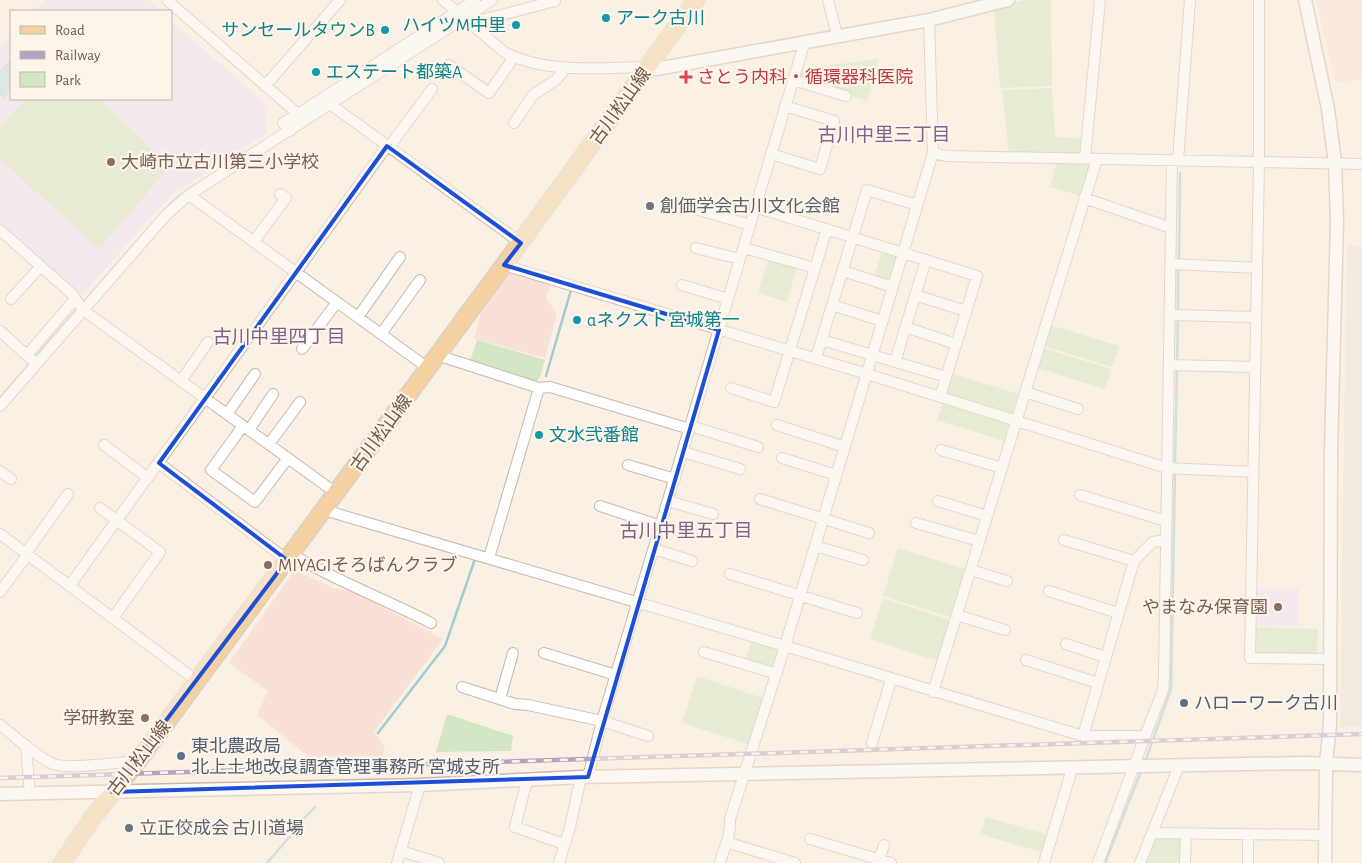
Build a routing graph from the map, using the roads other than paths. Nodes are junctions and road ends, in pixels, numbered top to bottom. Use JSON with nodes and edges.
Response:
{"nodes":[{"id":1,"x":167,"y":0,"type":"edge"},
{"id":2,"x":340,"y":0,"type":"edge"},
{"id":3,"x":444,"y":0,"type":"edge"},
{"id":4,"x":696,"y":0,"type":"edge"},
{"id":5,"x":828,"y":0,"type":"edge"},
{"id":6,"x":1008,"y":0,"type":"edge"},
{"id":7,"x":1100,"y":0,"type":"edge"},
{"id":8,"x":1190,"y":0,"type":"edge"},
{"id":9,"x":1260,"y":0,"type":"edge"},
{"id":10,"x":1304,"y":0,"type":"edge"},
{"id":11,"x":485,"y":1,"type":"edge"},
{"id":12,"x":554,"y":1,"type":"edge"},
{"id":13,"x":985,"y":2,"type":"edge"},
{"id":14,"x":463,"y":17,"type":"junction"},
{"id":15,"x":929,"y":20,"type":"junction"},
{"id":16,"x":837,"y":35,"type":"junction"},
{"id":17,"x":805,"y":41,"type":"junction"},
{"id":18,"x":514,"y":58,"type":"junction"},
{"id":19,"x":449,"y":65,"type":"dead end"},
{"id":20,"x":566,"y":67,"type":"junction"},
{"id":21,"x":649,"y":67,"type":"junction"},
{"id":22,"x":793,"y":80,"type":"junction"},
{"id":23,"x":265,"y":86,"type":"junction"},
{"id":24,"x":432,"y":89,"type":"dead end"},
{"id":25,"x":846,"y":96,"type":"dead end"},
{"id":26,"x":330,"y":104,"type":"junction"},
{"id":27,"x":785,"y":106,"type":"junction"},
{"id":28,"x":298,"y":114,"type":"junction"},
{"id":29,"x":514,"y":123,"type":"dead end"},
{"id":30,"x":288,"y":128,"type":"junction"},
{"id":31,"x":388,"y":147,"type":"junction"},
{"id":32,"x":933,"y":153,"type":"junction"},
{"id":33,"x":771,"y":154,"type":"junction"},
{"id":34,"x":1085,"y":159,"type":"junction"},
{"id":35,"x":1097,"y":159,"type":"junction"},
{"id":36,"x":1175,"y":160,"type":"junction"},
{"id":37,"x":1260,"y":162,"type":"junction"},
{"id":38,"x":1335,"y":163,"type":"junction"},
{"id":39,"x":1362,"y":164,"type":"edge"},
{"id":40,"x":280,"y":194,"type":"dead end"},
{"id":41,"x":190,"y":195,"type":"junction"},
{"id":42,"x":1084,"y":198,"type":"junction"},
{"id":43,"x":679,"y":204,"type":"dead end"},
{"id":44,"x":917,"y":205,"type":"junction"},
{"id":45,"x":756,"y":207,"type":"junction"},
{"id":46,"x":750,"y":225,"type":"junction"},
{"id":47,"x":1171,"y":228,"type":"junction"},
{"id":48,"x":827,"y":229,"type":"junction"},
{"id":49,"x":0,"y":230,"type":"edge"},
{"id":50,"x":853,"y":237,"type":"junction"},
{"id":51,"x":254,"y":241,"type":"junction"},
{"id":52,"x":521,"y":243,"type":"junction"},
{"id":53,"x":696,"y":248,"type":"dead end"},
{"id":54,"x":744,"y":248,"type":"junction"},
{"id":55,"x":903,"y":253,"type":"junction"},
{"id":56,"x":400,"y":257,"type":"dead end"},
{"id":57,"x":740,"y":259,"type":"junction"},
{"id":58,"x":926,"y":260,"type":"junction"},
{"id":59,"x":1176,"y":264,"type":"junction"},
{"id":60,"x":504,"y":265,"type":"junction"},
{"id":61,"x":41,"y":266,"type":"junction"},
{"id":62,"x":815,"y":268,"type":"junction"},
{"id":63,"x":1257,"y":268,"type":"junction"},
{"id":64,"x":843,"y":271,"type":"junction"},
{"id":65,"x":297,"y":273,"type":"junction"},
{"id":66,"x":420,"y":280,"type":"dead end"},
{"id":67,"x":682,"y":285,"type":"dead end"},
{"id":68,"x":893,"y":287,"type":"junction"},
{"id":69,"x":915,"y":294,"type":"junction"},
{"id":70,"x":11,"y":299,"type":"dead end"},
{"id":71,"x":728,"y":299,"type":"junction"},
{"id":72,"x":337,"y":302,"type":"junction"},
{"id":73,"x":80,"y":305,"type":"junction"},
{"id":74,"x":832,"y":305,"type":"junction"},
{"id":75,"x":966,"y":311,"type":"junction"},
{"id":76,"x":1176,"y":316,"type":"junction"},
{"id":77,"x":1256,"y":316,"type":"junction"},
{"id":78,"x":358,"y":317,"type":"junction"},
{"id":79,"x":882,"y":321,"type":"junction"},
{"id":80,"x":905,"y":327,"type":"junction"},
{"id":81,"x":719,"y":330,"type":"junction"},
{"id":82,"x":0,"y":332,"type":"edge"},
{"id":83,"x":381,"y":334,"type":"junction"},
{"id":84,"x":822,"y":340,"type":"junction"},
{"id":85,"x":208,"y":342,"type":"dead end"},
{"id":86,"x":956,"y":344,"type":"junction"},
{"id":87,"x":302,"y":349,"type":"dead end"},
{"id":88,"x":790,"y":350,"type":"junction"},
{"id":89,"x":872,"y":355,"type":"junction"},
{"id":90,"x":816,"y":358,"type":"junction"},
{"id":91,"x":31,"y":359,"type":"junction"},
{"id":92,"x":433,"y":361,"type":"junction"},
{"id":93,"x":895,"y":362,"type":"junction"},
{"id":94,"x":1174,"y":365,"type":"junction"},
{"id":95,"x":1255,"y":367,"type":"junction"},
{"id":96,"x":255,"y":374,"type":"dead end"},
{"id":97,"x":867,"y":374,"type":"junction"},
{"id":98,"x":946,"y":377,"type":"junction"},
{"id":99,"x":181,"y":381,"type":"junction"},
{"id":100,"x":539,"y":388,"type":"junction"},
{"id":101,"x":731,"y":388,"type":"dead end"},
{"id":102,"x":1025,"y":392,"type":"junction"},
{"id":103,"x":273,"y":394,"type":"dead end"},
{"id":104,"x":940,"y":397,"type":"junction"},
{"id":105,"x":2,"y":398,"type":"edge"},
{"id":106,"x":206,"y":399,"type":"junction"},
{"id":107,"x":300,"y":402,"type":"dead end"},
{"id":108,"x":1078,"y":409,"type":"dead end"},
{"id":109,"x":227,"y":414,"type":"junction"},
{"id":110,"x":1016,"y":421,"type":"junction"},
{"id":111,"x":777,"y":425,"type":"dead end"},
{"id":112,"x":246,"y":428,"type":"junction"},
{"id":113,"x":690,"y":428,"type":"junction"},
{"id":114,"x":268,"y":444,"type":"junction"},
{"id":115,"x":104,"y":445,"type":"dead end"},
{"id":116,"x":758,"y":447,"type":"dead end"},
{"id":117,"x":844,"y":448,"type":"junction"},
{"id":118,"x":941,"y":450,"type":"dead end"},
{"id":119,"x":683,"y":452,"type":"junction"},
{"id":120,"x":288,"y":458,"type":"junction"},
{"id":121,"x":782,"y":458,"type":"dead end"},
{"id":122,"x":159,"y":463,"type":"junction"},
{"id":123,"x":628,"y":465,"type":"dead end"},
{"id":124,"x":1002,"y":468,"type":"junction"},
{"id":125,"x":740,"y":469,"type":"dead end"},
{"id":126,"x":1172,"y":469,"type":"junction"},
{"id":127,"x":0,"y":471,"type":"edge"},
{"id":128,"x":1253,"y":472,"type":"junction"},
{"id":129,"x":836,"y":474,"type":"junction"},
{"id":130,"x":148,"y":478,"type":"junction"},
{"id":131,"x":11,"y":479,"type":"dead end"},
{"id":132,"x":674,"y":480,"type":"junction"},
{"id":133,"x":336,"y":493,"type":"junction"},
{"id":134,"x":68,"y":494,"type":"dead end"},
{"id":135,"x":1080,"y":495,"type":"dead end"},
{"id":136,"x":760,"y":500,"type":"dead end"},
{"id":137,"x":668,"y":501,"type":"junction"},
{"id":138,"x":938,"y":501,"type":"dead end"},
{"id":139,"x":600,"y":506,"type":"dead end"},
{"id":140,"x":100,"y":508,"type":"dead end"},
{"id":141,"x":324,"y":510,"type":"junction"},
{"id":142,"x":713,"y":514,"type":"dead end"},
{"id":143,"x":987,"y":516,"type":"junction"},
{"id":144,"x":823,"y":519,"type":"junction"},
{"id":145,"x":117,"y":520,"type":"junction"},
{"id":146,"x":1166,"y":520,"type":"junction"},
{"id":147,"x":916,"y":524,"type":"dead end"},
{"id":148,"x":661,"y":526,"type":"junction"},
{"id":149,"x":869,"y":533,"type":"dead end"},
{"id":150,"x":3,"y":537,"type":"edge"},
{"id":151,"x":1064,"y":540,"type":"dead end"},
{"id":152,"x":1165,"y":540,"type":"junction"},
{"id":153,"x":979,"y":542,"type":"junction"},
{"id":154,"x":815,"y":546,"type":"junction"},
{"id":155,"x":0,"y":548,"type":"edge"},
{"id":156,"x":654,"y":549,"type":"junction"},
{"id":157,"x":27,"y":554,"type":"junction"},
{"id":158,"x":289,"y":557,"type":"junction"},
{"id":159,"x":489,"y":558,"type":"junction"},
{"id":160,"x":863,"y":560,"type":"dead end"},
{"id":161,"x":692,"y":561,"type":"dead end"},
{"id":162,"x":1134,"y":561,"type":"junction"},
{"id":163,"x":971,"y":570,"type":"junction"},
{"id":164,"x":730,"y":574,"type":"dead end"},
{"id":165,"x":1007,"y":581,"type":"dead end"},
{"id":166,"x":70,"y":585,"type":"junction"},
{"id":167,"x":0,"y":592,"type":"edge"},
{"id":168,"x":1049,"y":592,"type":"dead end"},
{"id":169,"x":800,"y":596,"type":"junction"},
{"id":170,"x":638,"y":602,"type":"junction"},
{"id":171,"x":857,"y":612,"type":"dead end"},
{"id":172,"x":1118,"y":613,"type":"junction"},
{"id":173,"x":957,"y":615,"type":"junction"},
{"id":174,"x":113,"y":618,"type":"junction"},
{"id":175,"x":431,"y":623,"type":"dead end"},
{"id":176,"x":1005,"y":630,"type":"dead end"},
{"id":177,"x":1066,"y":644,"type":"dead end"},
{"id":178,"x":785,"y":646,"type":"junction"},
{"id":179,"x":704,"y":652,"type":"dead end"},
{"id":180,"x":513,"y":653,"type":"dead end"},
{"id":181,"x":544,"y":653,"type":"dead end"},
{"id":182,"x":1105,"y":657,"type":"junction"},
{"id":183,"x":1331,"y":659,"type":"junction"},
{"id":184,"x":1026,"y":660,"type":"dead end"},
{"id":185,"x":777,"y":674,"type":"junction"},
{"id":186,"x":616,"y":675,"type":"junction"},
{"id":187,"x":891,"y":680,"type":"junction"},
{"id":188,"x":197,"y":681,"type":"junction"},
{"id":189,"x":1098,"y":682,"type":"junction"},
{"id":190,"x":462,"y":688,"type":"dead end"},
{"id":191,"x":933,"y":692,"type":"junction"},
{"id":192,"x":500,"y":698,"type":"junction"},
{"id":193,"x":602,"y":722,"type":"junction"},
{"id":194,"x":0,"y":725,"type":"edge"},
{"id":195,"x":648,"y":736,"type":"dead end"},
{"id":196,"x":1083,"y":736,"type":"junction"},
{"id":197,"x":1145,"y":736,"type":"junction"},
{"id":198,"x":872,"y":743,"type":"dead end"},
{"id":199,"x":26,"y":745,"type":"junction"},
{"id":200,"x":138,"y":761,"type":"junction"},
{"id":201,"x":1326,"y":763,"type":"junction"},
{"id":202,"x":1362,"y":765,"type":"edge"},
{"id":203,"x":1179,"y":766,"type":"junction"},
{"id":204,"x":1140,"y":767,"type":"junction"},
{"id":205,"x":1072,"y":769,"type":"junction"},
{"id":206,"x":743,"y":776,"type":"junction"},
{"id":207,"x":584,"y":777,"type":"junction"},
{"id":208,"x":527,"y":780,"type":"junction"},
{"id":209,"x":420,"y":785,"type":"junction"},
{"id":210,"x":112,"y":792,"type":"junction"},
{"id":211,"x":0,"y":794,"type":"edge"},
{"id":212,"x":30,"y":794,"type":"junction"},
{"id":213,"x":1152,"y":833,"type":"junction"},
{"id":214,"x":1186,"y":834,"type":"junction"},
{"id":215,"x":1248,"y":835,"type":"junction"},
{"id":216,"x":1325,"y":835,"type":"junction"},
{"id":217,"x":810,"y":839,"type":"dead end"},
{"id":218,"x":729,"y":843,"type":"junction"},
{"id":219,"x":564,"y":844,"type":"junction"},
{"id":220,"x":884,"y":845,"type":"dead end"},
{"id":221,"x":401,"y":851,"type":"junction"},
{"id":222,"x":879,"y":861,"type":"edge"},
{"id":223,"x":62,"y":863,"type":"edge"},
{"id":224,"x":397,"y":863,"type":"edge"},
{"id":225,"x":439,"y":863,"type":"edge"},
{"id":226,"x":558,"y":863,"type":"edge"},
{"id":227,"x":720,"y":863,"type":"edge"},
{"id":228,"x":796,"y":863,"type":"edge"},
{"id":229,"x":891,"y":863,"type":"edge"},
{"id":230,"x":1044,"y":863,"type":"edge"},
{"id":231,"x":1098,"y":863,"type":"edge"},
{"id":232,"x":1140,"y":863,"type":"edge"},
{"id":233,"x":1185,"y":863,"type":"edge"},
{"id":234,"x":1248,"y":863,"type":"edge"},
{"id":235,"x":1325,"y":863,"type":"edge"}],
"edges":[{"from":1,"to":23,"type":"street"},
{"from":2,"to":23,"type":"street"},
{"from":3,"to":14,"type":"street"},
{"from":4,"to":21,"type":"main road","name":"古川松山線"},
{"from":5,"to":16,"type":"street"},
{"from":6,"to":13,"type":"street"},
{"from":7,"to":34,"type":"street"},
{"from":8,"to":36,"type":"street"},
{"from":9,"to":37,"type":"street"},
{"from":10,"to":38,"type":"street"},
{"from":11,"to":14,"type":"street"},
{"from":12,"to":14,"type":"street"},
{"from":13,"to":15,"type":"street"},
{"from":14,"to":18,"type":"street"},
{"from":14,"to":26,"type":"street"},
{"from":14,"to":28,"type":"street"},
{"from":15,"to":16,"type":"street"},
{"from":15,"to":32,"type":"street"},
{"from":16,"to":17,"type":"street"},
{"from":17,"to":21,"type":"street"},
{"from":17,"to":22,"type":"street"},
{"from":18,"to":19,"type":"street"},
{"from":18,"to":20,"type":"street"},
{"from":20,"to":21,"type":"street"},
{"from":20,"to":29,"type":"street"},
{"from":21,"to":52,"type":"main road","name":"古川松山線"},
{"from":22,"to":25,"type":"street"},
{"from":22,"to":27,"type":"street"},
{"from":23,"to":28,"type":"street"},
{"from":24,"to":31,"type":"street"},
{"from":26,"to":30,"type":"street"},
{"from":26,"to":31,"type":"street"},
{"from":27,"to":33,"type":"street"},
{"from":27,"to":33,"type":"street"},
{"from":28,"to":30,"type":"street"},
{"from":30,"to":41,"type":"street"},
{"from":31,"to":52,"type":"street"},
{"from":31,"to":65,"type":"street"},
{"from":32,"to":34,"type":"street"},
{"from":32,"to":44,"type":"street"},
{"from":33,"to":45,"type":"street"},
{"from":34,"to":35,"type":"street"},
{"from":35,"to":36,"type":"street"},
{"from":35,"to":42,"type":"street"},
{"from":36,"to":37,"type":"street"},
{"from":36,"to":47,"type":"street"},
{"from":37,"to":38,"type":"street"},
{"from":37,"to":63,"type":"street"},
{"from":38,"to":39,"type":"street"},
{"from":38,"to":183,"type":"street"},
{"from":40,"to":51,"type":"street"},
{"from":41,"to":51,"type":"street"},
{"from":41,"to":73,"type":"street"},
{"from":42,"to":47,"type":"street"},
{"from":42,"to":102,"type":"street"},
{"from":43,"to":46,"type":"street"},
{"from":44,"to":50,"type":"street"},
{"from":44,"to":55,"type":"street"},
{"from":45,"to":46,"type":"street"},
{"from":45,"to":48,"type":"street"},
{"from":46,"to":54,"type":"street"},
{"from":47,"to":59,"type":"street"},
{"from":48,"to":50,"type":"street"},
{"from":48,"to":62,"type":"street"},
{"from":49,"to":61,"type":"street"},
{"from":50,"to":55,"type":"street"},
{"from":50,"to":64,"type":"street"},
{"from":51,"to":65,"type":"street"},
{"from":52,"to":60,"type":"main road","name":"古川松山線"},
{"from":53,"to":57,"type":"street"},
{"from":54,"to":57,"type":"street"},
{"from":54,"to":62,"type":"street"},
{"from":55,"to":58,"type":"street"},
{"from":55,"to":68,"type":"street"},
{"from":56,"to":78,"type":"street"},
{"from":57,"to":71,"type":"street"},
{"from":58,"to":69,"type":"street"},
{"from":58,"to":75,"type":"street"},
{"from":59,"to":63,"type":"street"},
{"from":59,"to":76,"type":"street"},
{"from":60,"to":81,"type":"street"},
{"from":60,"to":92,"type":"main road","name":"古川松山線"},
{"from":61,"to":70,"type":"street"},
{"from":61,"to":73,"type":"street"},
{"from":62,"to":88,"type":"street"},
{"from":63,"to":77,"type":"street"},
{"from":64,"to":68,"type":"street"},
{"from":64,"to":74,"type":"street"},
{"from":65,"to":72,"type":"street"},
{"from":65,"to":106,"type":"street"},
{"from":66,"to":83,"type":"street"},
{"from":67,"to":71,"type":"street"},
{"from":68,"to":79,"type":"street"},
{"from":69,"to":75,"type":"street"},
{"from":69,"to":80,"type":"street"},
{"from":71,"to":81,"type":"street"},
{"from":72,"to":78,"type":"street"},
{"from":72,"to":87,"type":"street"},
{"from":73,"to":91,"type":"street"},
{"from":73,"to":99,"type":"street"},
{"from":74,"to":79,"type":"street"},
{"from":74,"to":84,"type":"street"},
{"from":75,"to":86,"type":"street"},
{"from":76,"to":77,"type":"street"},
{"from":76,"to":94,"type":"street"},
{"from":77,"to":95,"type":"street"},
{"from":78,"to":83,"type":"street"},
{"from":79,"to":89,"type":"street"},
{"from":80,"to":86,"type":"street"},
{"from":80,"to":93,"type":"street"},
{"from":81,"to":88,"type":"street"},
{"from":81,"to":113,"type":"street"},
{"from":82,"to":91,"type":"street"},
{"from":83,"to":92,"type":"street"},
{"from":84,"to":89,"type":"street"},
{"from":84,"to":90,"type":"street"},
{"from":85,"to":99,"type":"street"},
{"from":86,"to":98,"type":"street"},
{"from":88,"to":90,"type":"street"},
{"from":88,"to":101,"type":"street"},
{"from":89,"to":93,"type":"street"},
{"from":89,"to":97,"type":"street"},
{"from":90,"to":97,"type":"street"},
{"from":91,"to":105,"type":"street"},
{"from":92,"to":100,"type":"street"},
{"from":92,"to":133,"type":"main road","name":"古川松山線"},
{"from":93,"to":98,"type":"street"},
{"from":94,"to":95,"type":"street"},
{"from":94,"to":126,"type":"street"},
{"from":95,"to":128,"type":"street"},
{"from":96,"to":109,"type":"street"},
{"from":97,"to":104,"type":"street"},
{"from":97,"to":117,"type":"street"},
{"from":98,"to":104,"type":"street"},
{"from":99,"to":106,"type":"street"},
{"from":100,"to":113,"type":"street"},
{"from":100,"to":159,"type":"street"},
{"from":102,"to":108,"type":"street"},
{"from":102,"to":110,"type":"street"},
{"from":103,"to":112,"type":"street"},
{"from":104,"to":110,"type":"street"},
{"from":106,"to":109,"type":"street"},
{"from":106,"to":122,"type":"street"},
{"from":107,"to":114,"type":"street"},
{"from":109,"to":112,"type":"street"},
{"from":110,"to":124,"type":"street"},
{"from":110,"to":126,"type":"street"},
{"from":111,"to":117,"type":"street"},
{"from":112,"to":114,"type":"street"},
{"from":112,"to":120,"type":"street"},
{"from":113,"to":116,"type":"street"},
{"from":113,"to":119,"type":"street"},
{"from":114,"to":120,"type":"street"},
{"from":115,"to":130,"type":"street"},
{"from":117,"to":129,"type":"street"},
{"from":118,"to":124,"type":"street"},
{"from":119,"to":125,"type":"street"},
{"from":119,"to":132,"type":"street"},
{"from":120,"to":133,"type":"street"},
{"from":121,"to":129,"type":"street"},
{"from":122,"to":130,"type":"street"},
{"from":122,"to":158,"type":"street"},
{"from":123,"to":132,"type":"street"},
{"from":124,"to":143,"type":"street"},
{"from":126,"to":128,"type":"street"},
{"from":126,"to":146,"type":"street"},
{"from":127,"to":131,"type":"street"},
{"from":128,"to":183,"type":"street"},
{"from":129,"to":144,"type":"street"},
{"from":130,"to":145,"type":"street"},
{"from":132,"to":137,"type":"street"},
{"from":133,"to":141,"type":"main road","name":"古川松山線"},
{"from":134,"to":157,"type":"street"},
{"from":135,"to":146,"type":"street"},
{"from":136,"to":144,"type":"street"},
{"from":137,"to":142,"type":"street"},
{"from":137,"to":148,"type":"street"},
{"from":138,"to":143,"type":"street"},
{"from":139,"to":148,"type":"street"},
{"from":140,"to":145,"type":"street"},
{"from":141,"to":158,"type":"main road","name":"古川松山線"},
{"from":141,"to":159,"type":"street"},
{"from":143,"to":153,"type":"street"},
{"from":144,"to":149,"type":"street"},
{"from":144,"to":154,"type":"street"},
{"from":145,"to":166,"type":"street"},
{"from":145,"to":174,"type":"street"},
{"from":146,"to":152,"type":"street"},
{"from":147,"to":153,"type":"street"},
{"from":148,"to":156,"type":"street"},
{"from":150,"to":155,"type":"street"},
{"from":150,"to":157,"type":"street"},
{"from":151,"to":162,"type":"street"},
{"from":152,"to":162,"type":"street"},
{"from":152,"to":197,"type":"street"},
{"from":153,"to":163,"type":"street"},
{"from":154,"to":160,"type":"street"},
{"from":154,"to":169,"type":"street"},
{"from":156,"to":161,"type":"street"},
{"from":156,"to":170,"type":"street"},
{"from":157,"to":166,"type":"street"},
{"from":157,"to":167,"type":"street"},
{"from":158,"to":175,"type":"street"},
{"from":158,"to":188,"type":"main road","name":"古川松山線"},
{"from":159,"to":170,"type":"street"},
{"from":162,"to":172,"type":"street"},
{"from":163,"to":165,"type":"street"},
{"from":163,"to":173,"type":"street"},
{"from":164,"to":169,"type":"street"},
{"from":166,"to":174,"type":"street"},
{"from":168,"to":172,"type":"street"},
{"from":169,"to":171,"type":"street"},
{"from":169,"to":178,"type":"street"},
{"from":170,"to":178,"type":"street"},
{"from":170,"to":186,"type":"street"},
{"from":172,"to":182,"type":"street"},
{"from":173,"to":176,"type":"street"},
{"from":173,"to":191,"type":"street"},
{"from":174,"to":188,"type":"street"},
{"from":177,"to":182,"type":"street"},
{"from":178,"to":185,"type":"street"},
{"from":178,"to":187,"type":"street"},
{"from":179,"to":185,"type":"street"},
{"from":180,"to":192,"type":"street"},
{"from":181,"to":186,"type":"street"},
{"from":182,"to":189,"type":"street"},
{"from":183,"to":201,"type":"street"},
{"from":184,"to":189,"type":"street"},
{"from":185,"to":206,"type":"street"},
{"from":186,"to":193,"type":"street"},
{"from":187,"to":191,"type":"street"},
{"from":187,"to":198,"type":"street"},
{"from":188,"to":200,"type":"main road","name":"古川松山線"},
{"from":189,"to":196,"type":"street"},
{"from":190,"to":192,"type":"street"},
{"from":191,"to":196,"type":"street"},
{"from":192,"to":193,"type":"street"},
{"from":193,"to":195,"type":"street"},
{"from":193,"to":207,"type":"street"},
{"from":194,"to":199,"type":"street"},
{"from":196,"to":197,"type":"street"},
{"from":197,"to":204,"type":"street"},
{"from":199,"to":200,"type":"street"},
{"from":199,"to":212,"type":"street"},
{"from":200,"to":210,"type":"main road","name":"古川松山線"},
{"from":201,"to":202,"type":"street"},
{"from":201,"to":203,"type":"street"},
{"from":201,"to":216,"type":"street"},
{"from":203,"to":204,"type":"street"},
{"from":203,"to":213,"type":"street"},
{"from":204,"to":205,"type":"street"},
{"from":204,"to":231,"type":"street"},
{"from":205,"to":206,"type":"street"},
{"from":205,"to":230,"type":"street"},
{"from":206,"to":207,"type":"street"},
{"from":206,"to":218,"type":"street"},
{"from":207,"to":208,"type":"street"},
{"from":207,"to":219,"type":"street"},
{"from":208,"to":209,"type":"street"},
{"from":208,"to":219,"type":"street"},
{"from":209,"to":210,"type":"street"},
{"from":209,"to":221,"type":"street"},
{"from":210,"to":212,"type":"street"},
{"from":210,"to":223,"type":"main road","name":"古川松山線"},
{"from":211,"to":212,"type":"street"},
{"from":213,"to":214,"type":"street"},
{"from":213,"to":232,"type":"street"},
{"from":214,"to":215,"type":"street"},
{"from":214,"to":233,"type":"street"},
{"from":215,"to":216,"type":"street"},
{"from":215,"to":234,"type":"street"},
{"from":216,"to":235,"type":"street"},
{"from":217,"to":222,"type":"street"},
{"from":218,"to":227,"type":"street"},
{"from":218,"to":228,"type":"street"},
{"from":219,"to":226,"type":"street"},
{"from":220,"to":222,"type":"street"},
{"from":221,"to":224,"type":"street"},
{"from":221,"to":225,"type":"street"},
{"from":222,"to":229,"type":"street"}]}
